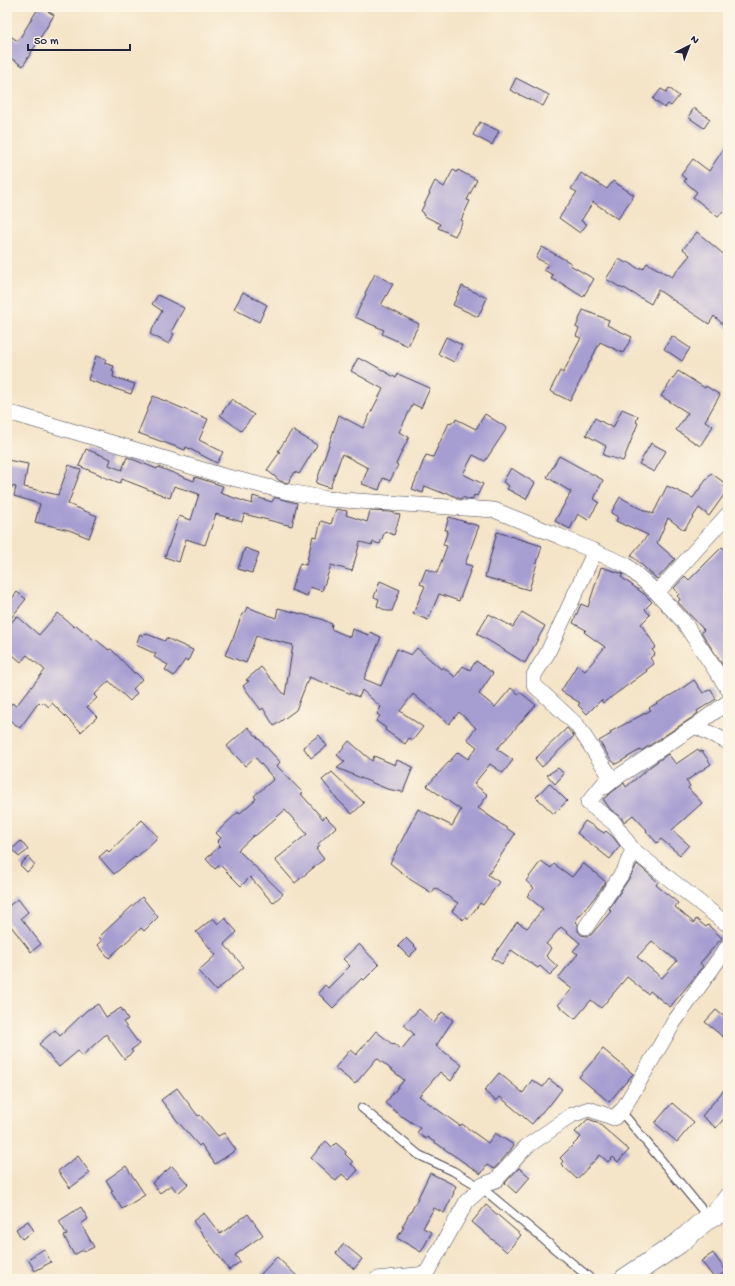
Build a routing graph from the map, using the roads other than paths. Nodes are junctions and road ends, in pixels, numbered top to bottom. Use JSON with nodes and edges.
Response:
{"nodes":[{"id":1,"x":7,"y":413,"type":"edge"},
{"id":2,"x":728,"y":514,"type":"edge"},
{"id":3,"x":594,"y":551,"type":"junction"},
{"id":4,"x":658,"y":593,"type":"junction"},
{"id":5,"x":728,"y":689,"type":"edge"},
{"id":6,"x":728,"y":702,"type":"edge"},
{"id":7,"x":695,"y":726,"type":"junction"},
{"id":8,"x":728,"y":742,"type":"edge"},
{"id":9,"x":588,"y":803,"type":"junction"},
{"id":10,"x":632,"y":850,"type":"junction"},
{"id":11,"x":728,"y":924,"type":"edge"},
{"id":12,"x":586,"y":927,"type":"dead end"},
{"id":13,"x":728,"y":946,"type":"edge"},
{"id":14,"x":362,"y":1108,"type":"dead end"},
{"id":15,"x":623,"y":1109,"type":"junction"},
{"id":16,"x":481,"y":1187,"type":"junction"},
{"id":17,"x":728,"y":1194,"type":"edge"},
{"id":18,"x":728,"y":1210,"type":"edge"},
{"id":19,"x":709,"y":1217,"type":"junction"},
{"id":20,"x":426,"y":1277,"type":"edge"},
{"id":21,"x":377,"y":1279,"type":"edge"},
{"id":22,"x":591,"y":1279,"type":"edge"},
{"id":23,"x":625,"y":1279,"type":"edge"}],
"edges":[{"from":1,"to":3,"type":"street"},
{"from":2,"to":4,"type":"street"},
{"from":3,"to":4,"type":"street"},
{"from":3,"to":9,"type":"street"},
{"from":4,"to":5,"type":"street"},
{"from":6,"to":7,"type":"street"},
{"from":7,"to":8,"type":"street"},
{"from":7,"to":9,"type":"street"},
{"from":9,"to":10,"type":"street"},
{"from":10,"to":11,"type":"street"},
{"from":10,"to":12,"type":"street"},
{"from":13,"to":15,"type":"street"},
{"from":14,"to":16,"type":"lane"},
{"from":15,"to":16,"type":"street"},
{"from":15,"to":19,"type":"lane"},
{"from":16,"to":20,"type":"street"},
{"from":16,"to":22,"type":"lane"},
{"from":17,"to":19,"type":"street"},
{"from":18,"to":19,"type":"main road"},
{"from":19,"to":23,"type":"main road"},
{"from":20,"to":21,"type":"street"}]}
